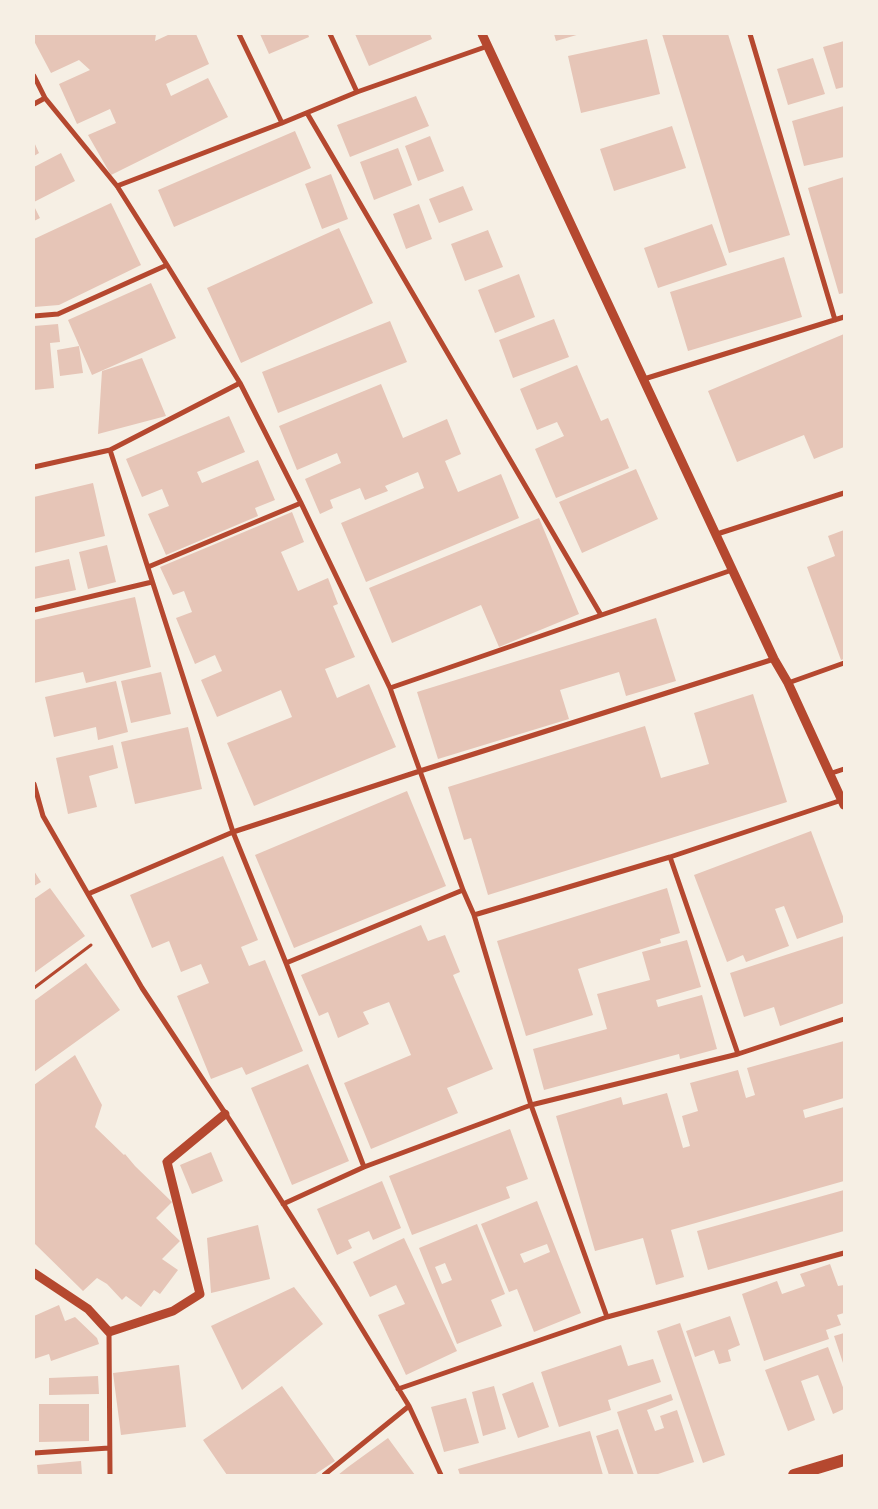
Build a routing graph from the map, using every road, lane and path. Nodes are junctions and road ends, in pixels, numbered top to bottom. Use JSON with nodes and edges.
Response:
{"nodes":[{"id":1,"x":239,"y":34,"type":"edge"},
{"id":2,"x":330,"y":34,"type":"edge"},
{"id":3,"x":482,"y":34,"type":"edge"},
{"id":4,"x":750,"y":34,"type":"edge"},
{"id":5,"x":488,"y":46,"type":"junction"},
{"id":6,"x":34,"y":76,"type":"edge"},
{"id":7,"x":357,"y":92,"type":"junction"},
{"id":8,"x":45,"y":98,"type":"junction"},
{"id":9,"x":34,"y":104,"type":"edge"},
{"id":10,"x":307,"y":113,"type":"junction"},
{"id":11,"x":282,"y":123,"type":"junction"},
{"id":12,"x":117,"y":186,"type":"junction"},
{"id":13,"x":167,"y":265,"type":"junction"},
{"id":14,"x":34,"y":316,"type":"edge"},
{"id":15,"x":844,"y":317,"type":"edge"},
{"id":16,"x":835,"y":320,"type":"junction"},
{"id":17,"x":644,"y":379,"type":"junction"},
{"id":18,"x":240,"y":382,"type":"junction"},
{"id":19,"x":110,"y":450,"type":"junction"},
{"id":20,"x":34,"y":467,"type":"edge"},
{"id":21,"x":844,"y":493,"type":"edge"},
{"id":22,"x":301,"y":503,"type":"junction"},
{"id":23,"x":717,"y":534,"type":"junction"},
{"id":24,"x":148,"y":567,"type":"junction"},
{"id":25,"x":732,"y":570,"type":"junction"},
{"id":26,"x":152,"y":582,"type":"junction"},
{"id":27,"x":34,"y":610,"type":"edge"},
{"id":28,"x":601,"y":615,"type":"junction"},
{"id":29,"x":774,"y":659,"type":"junction"},
{"id":30,"x":844,"y":664,"type":"edge"},
{"id":31,"x":788,"y":683,"type":"junction"},
{"id":32,"x":390,"y":688,"type":"junction"},
{"id":33,"x":844,"y":769,"type":"edge"},
{"id":34,"x":420,"y":771,"type":"junction"},
{"id":35,"x":829,"y":774,"type":"junction"},
{"id":36,"x":34,"y":784,"type":"edge"},
{"id":37,"x":843,"y":802,"type":"edge"},
{"id":38,"x":233,"y":832,"type":"junction"},
{"id":39,"x":670,"y":857,"type":"junction"},
{"id":40,"x":463,"y":890,"type":"junction"},
{"id":41,"x":88,"y":894,"type":"junction"},
{"id":42,"x":474,"y":915,"type":"junction"},
{"id":43,"x":110,"y":932,"type":"junction"},
{"id":44,"x":286,"y":963,"type":"junction"},
{"id":45,"x":34,"y":988,"type":"edge"},
{"id":46,"x":844,"y":1019,"type":"edge"},
{"id":47,"x":738,"y":1054,"type":"junction"},
{"id":48,"x":530,"y":1105,"type":"junction"},
{"id":49,"x":225,"y":1114,"type":"junction"},
{"id":50,"x":364,"y":1167,"type":"junction"},
{"id":51,"x":283,"y":1204,"type":"junction"},
{"id":52,"x":844,"y":1253,"type":"edge"},
{"id":53,"x":34,"y":1273,"type":"edge"},
{"id":54,"x":606,"y":1317,"type":"junction"},
{"id":55,"x":108,"y":1332,"type":"junction"},
{"id":56,"x":398,"y":1389,"type":"junction"},
{"id":57,"x":409,"y":1406,"type":"junction"},
{"id":58,"x":109,"y":1448,"type":"junction"},
{"id":59,"x":34,"y":1453,"type":"edge"},
{"id":60,"x":844,"y":1460,"type":"edge"},
{"id":61,"x":110,"y":1475,"type":"edge"},
{"id":62,"x":324,"y":1475,"type":"edge"},
{"id":63,"x":441,"y":1475,"type":"edge"},
{"id":64,"x":794,"y":1475,"type":"edge"}],
"edges":[{"from":1,"to":11,"type":"street"},
{"from":2,"to":7,"type":"street"},
{"from":3,"to":5,"type":"street"},
{"from":4,"to":16,"type":"street"},
{"from":5,"to":7,"type":"street"},
{"from":5,"to":17,"type":"street"},
{"from":6,"to":8,"type":"street"},
{"from":7,"to":10,"type":"street"},
{"from":8,"to":9,"type":"street"},
{"from":8,"to":12,"type":"street"},
{"from":10,"to":11,"type":"street"},
{"from":10,"to":28,"type":"street"},
{"from":11,"to":12,"type":"street"},
{"from":12,"to":13,"type":"street"},
{"from":13,"to":14,"type":"street"},
{"from":13,"to":18,"type":"street"},
{"from":15,"to":16,"type":"street"},
{"from":16,"to":17,"type":"street"},
{"from":17,"to":23,"type":"street"},
{"from":18,"to":19,"type":"street"},
{"from":18,"to":22,"type":"street"},
{"from":19,"to":20,"type":"street"},
{"from":19,"to":24,"type":"street"},
{"from":21,"to":23,"type":"street"},
{"from":22,"to":24,"type":"street"},
{"from":22,"to":32,"type":"street"},
{"from":23,"to":25,"type":"street"},
{"from":24,"to":26,"type":"street"},
{"from":25,"to":28,"type":"street"},
{"from":25,"to":29,"type":"street"},
{"from":26,"to":27,"type":"street"},
{"from":26,"to":38,"type":"street"},
{"from":28,"to":32,"type":"street"},
{"from":29,"to":31,"type":"street"},
{"from":29,"to":34,"type":"street"},
{"from":30,"to":31,"type":"street"},
{"from":31,"to":35,"type":"street"},
{"from":32,"to":34,"type":"street"},
{"from":33,"to":35,"type":"street"},
{"from":34,"to":38,"type":"street"},
{"from":34,"to":40,"type":"street"},
{"from":35,"to":37,"type":"street"},
{"from":36,"to":41,"type":"street"},
{"from":37,"to":39,"type":"street"},
{"from":38,"to":41,"type":"street"},
{"from":38,"to":44,"type":"street"},
{"from":39,"to":42,"type":"street"},
{"from":39,"to":47,"type":"street"},
{"from":40,"to":42,"type":"street"},
{"from":40,"to":44,"type":"street"},
{"from":41,"to":43,"type":"street"},
{"from":42,"to":48,"type":"street"},
{"from":43,"to":45,"type":"path"},
{"from":43,"to":49,"type":"street"},
{"from":44,"to":50,"type":"street"},
{"from":46,"to":47,"type":"street"},
{"from":47,"to":48,"type":"street"},
{"from":48,"to":50,"type":"street"},
{"from":48,"to":54,"type":"street"},
{"from":49,"to":51,"type":"street"},
{"from":49,"to":55,"type":"street"},
{"from":50,"to":51,"type":"street"},
{"from":51,"to":56,"type":"street"},
{"from":52,"to":54,"type":"street"},
{"from":53,"to":55,"type":"street"},
{"from":54,"to":56,"type":"street"},
{"from":55,"to":58,"type":"street"},
{"from":56,"to":57,"type":"street"},
{"from":57,"to":62,"type":"street"},
{"from":57,"to":63,"type":"street"},
{"from":58,"to":59,"type":"street"},
{"from":58,"to":61,"type":"street"},
{"from":60,"to":64,"type":"main road"}]}
